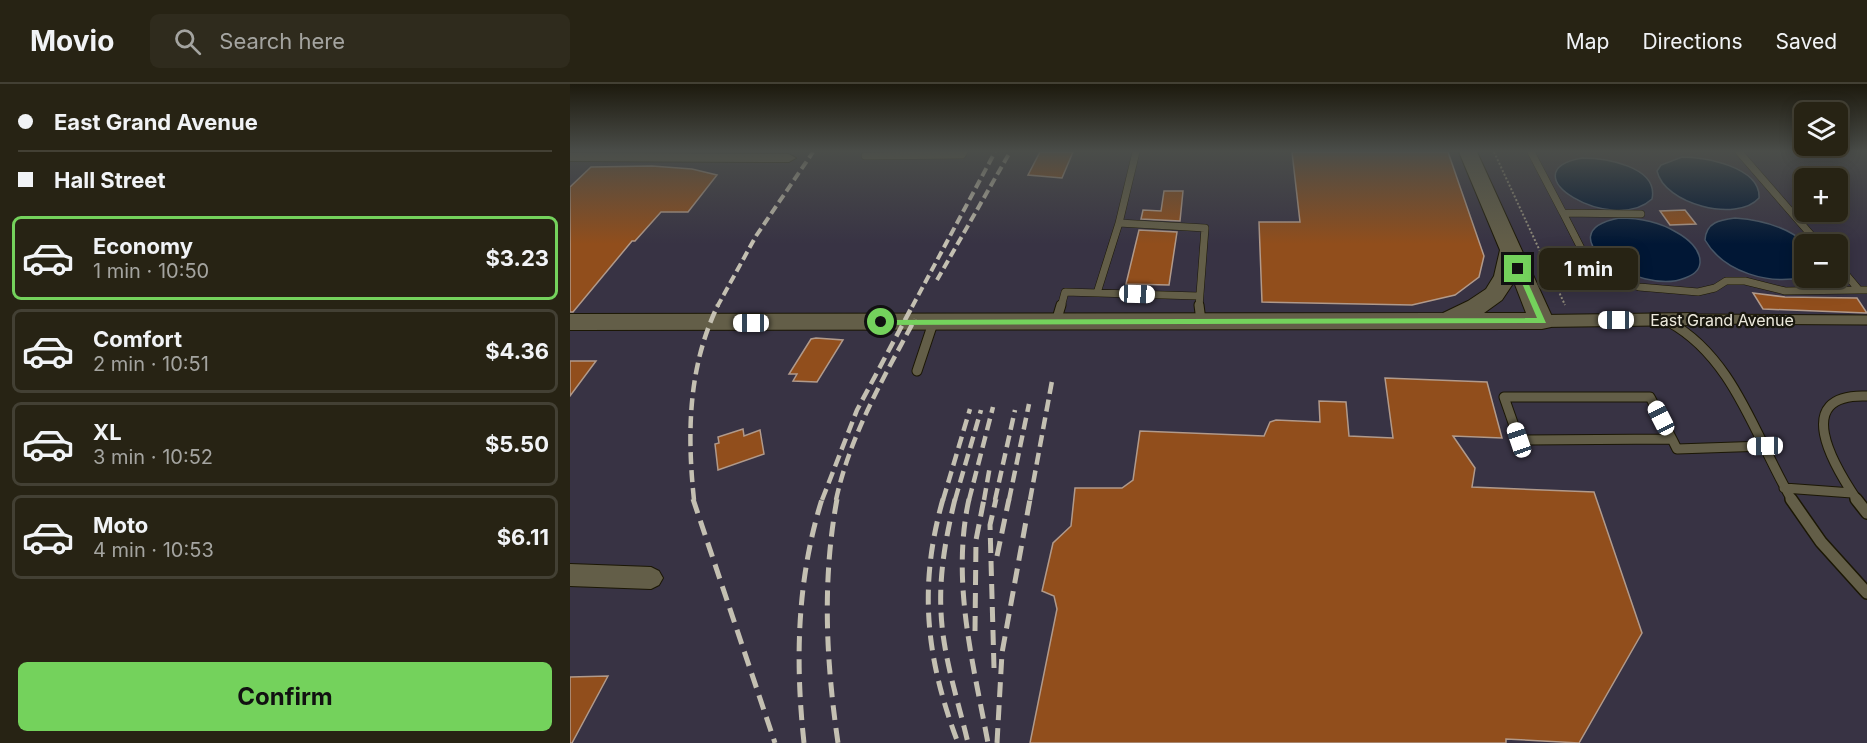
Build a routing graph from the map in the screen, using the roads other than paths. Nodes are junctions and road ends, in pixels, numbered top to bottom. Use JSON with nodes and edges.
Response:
{"nodes":[{"id":1,"x":1129,"y":183,"type":"edge"},
{"id":2,"x":1481,"y":183,"type":"edge"},
{"id":3,"x":1547,"y":183,"type":"edge"},
{"id":4,"x":1766,"y":183,"type":"edge"},
{"id":5,"x":1563,"y":213,"type":"junction"},
{"id":6,"x":1641,"y":214,"type":"dead end"},
{"id":7,"x":1119,"y":224,"type":"junction"},
{"id":8,"x":1811,"y":234,"type":"edge"},
{"id":9,"x":1510,"y":251,"type":"junction"},
{"id":10,"x":1848,"y":275,"type":"edge"},
{"id":11,"x":1863,"y":290,"type":"edge"},
{"id":12,"x":1096,"y":293,"type":"junction"},
{"id":13,"x":1198,"y":296,"type":"junction"},
{"id":14,"x":1694,"y":319,"type":"joint"},
{"id":15,"x":1442,"y":320,"type":"junction"},
{"id":16,"x":1661,"y":320,"type":"junction"},
{"id":17,"x":1867,"y":320,"type":"edge"},
{"id":18,"x":1201,"y":321,"type":"junction"},
{"id":19,"x":1542,"y":321,"type":"junction"},
{"id":20,"x":570,"y":322,"type":"edge"},
{"id":21,"x":1056,"y":322,"type":"junction"},
{"id":22,"x":933,"y":323,"type":"junction"},
{"id":23,"x":917,"y":371,"type":"dead end"},
{"id":24,"x":1867,"y":396,"type":"edge"},
{"id":25,"x":1672,"y":439,"type":"junction"},
{"id":26,"x":1765,"y":446,"type":"junction"},
{"id":27,"x":1784,"y":488,"type":"junction"},
{"id":28,"x":1852,"y":493,"type":"junction"},
{"id":29,"x":1867,"y":513,"type":"edge"},
{"id":30,"x":570,"y":575,"type":"edge"},
{"id":31,"x":651,"y":578,"type":"dead end"},
{"id":32,"x":1867,"y":593,"type":"edge"}],
"edges":[{"from":1,"to":7,"type":"lane"},
{"from":2,"to":9,"type":"main road"},
{"from":3,"to":5,"type":"lane"},
{"from":4,"to":8,"type":"lane"},
{"from":5,"to":6,"type":"lane"},
{"from":5,"to":11,"type":"lane"},
{"from":7,"to":12,"type":"lane"},
{"from":7,"to":13,"type":"lane"},
{"from":9,"to":15,"type":"main road"},
{"from":9,"to":19,"type":"main road"},
{"from":10,"to":11,"type":"lane"},
{"from":12,"to":13,"type":"lane"},
{"from":12,"to":21,"type":"lane"},
{"from":13,"to":18,"type":"lane"},
{"from":14,"to":16,"type":"street","name":"East Grand Avenue"},
{"from":14,"to":17,"type":"lane","name":"East Grand Avenue"},
{"from":15,"to":18,"type":"main road","name":"East Grand Avenue"},
{"from":15,"to":19,"type":"main road","name":"East Grand Avenue"},
{"from":16,"to":19,"type":"street","name":"East Grand Avenue"},
{"from":16,"to":26,"type":"lane"},
{"from":18,"to":21,"type":"main road","name":"East Grand Avenue"},
{"from":20,"to":22,"type":"main road","name":"East Grand Avenue"},
{"from":21,"to":22,"type":"main road","name":"East Grand Avenue"},
{"from":22,"to":23,"type":"lane"},
{"from":24,"to":28,"type":"lane"},
{"from":25,"to":25,"type":"lane"},
{"from":25,"to":26,"type":"lane"},
{"from":26,"to":27,"type":"lane"},
{"from":27,"to":28,"type":"lane"},
{"from":27,"to":32,"type":"lane"},
{"from":28,"to":29,"type":"lane"},
{"from":30,"to":31,"type":"street"}]}
